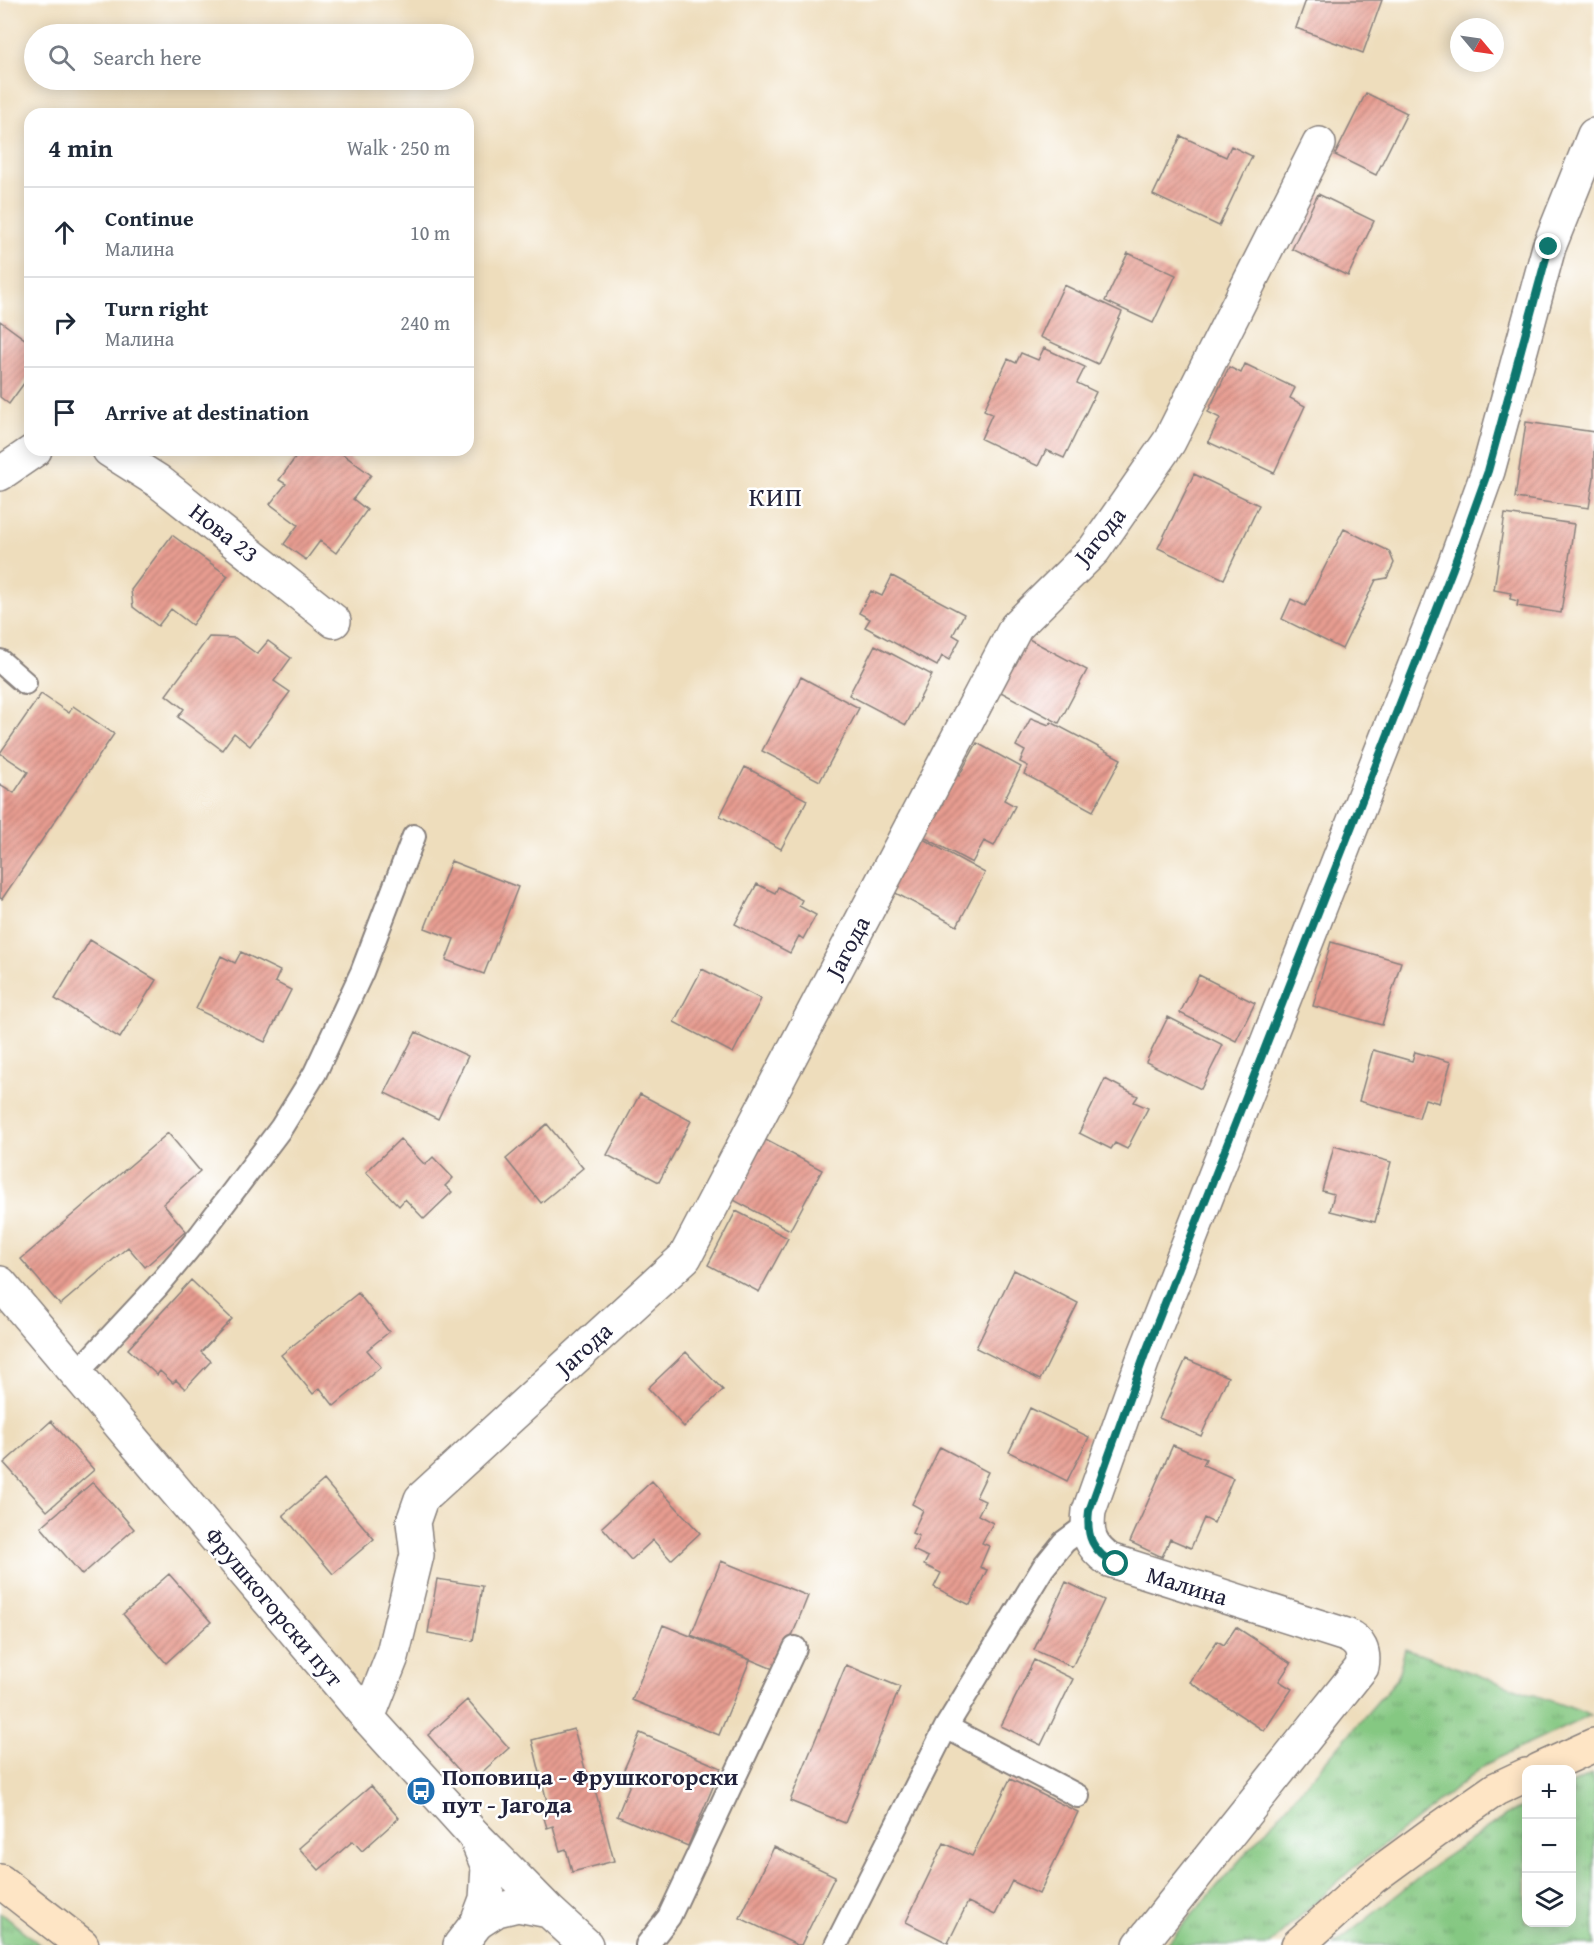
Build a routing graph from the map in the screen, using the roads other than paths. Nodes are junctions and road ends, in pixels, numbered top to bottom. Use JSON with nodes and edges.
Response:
{"nodes":[{"id":1,"x":1594,"y":135,"type":"edge"},
{"id":2,"x":1319,"y":144,"type":"dead end"},
{"id":3,"x":26,"y":456,"type":"edge"},
{"id":4,"x":118,"y":456,"type":"edge"},
{"id":5,"x":0,"y":474,"type":"edge"},
{"id":6,"x":334,"y":621,"type":"dead end"},
{"id":7,"x":0,"y":661,"type":"edge"},
{"id":8,"x":25,"y":683,"type":"dead end"},
{"id":9,"x":414,"y":836,"type":"dead end"},
{"id":10,"x":0,"y":1283,"type":"edge"},
{"id":11,"x":77,"y":1373,"type":"junction"},
{"id":12,"x":1087,"y":1526,"type":"junction"},
{"id":13,"x":795,"y":1648,"type":"dead end"},
{"id":14,"x":368,"y":1718,"type":"junction"},
{"id":15,"x":946,"y":1727,"type":"junction"},
{"id":16,"x":1594,"y":1746,"type":"edge"},
{"id":17,"x":1550,"y":1765,"type":"edge"},
{"id":18,"x":1522,"y":1777,"type":"edge"},
{"id":19,"x":1078,"y":1796,"type":"dead end"},
{"id":20,"x":475,"y":1836,"type":"junction"},
{"id":21,"x":0,"y":1881,"type":"edge"},
{"id":22,"x":549,"y":1911,"type":"junction"},
{"id":23,"x":469,"y":1934,"type":"edge"},
{"id":24,"x":82,"y":1945,"type":"edge"},
{"id":25,"x":586,"y":1945,"type":"edge"},
{"id":26,"x":647,"y":1945,"type":"edge"},
{"id":27,"x":836,"y":1945,"type":"edge"},
{"id":28,"x":1140,"y":1945,"type":"edge"},
{"id":29,"x":1298,"y":1945,"type":"edge"}],
"edges":[{"from":1,"to":12,"type":"street"},
{"from":2,"to":14,"type":"street","name":"Јагода"},
{"from":3,"to":5,"type":"street"},
{"from":4,"to":6,"type":"street","name":"Нова 23"},
{"from":7,"to":8,"type":"lane"},
{"from":9,"to":11,"type":"lane"},
{"from":10,"to":11,"type":"street","name":"Фрушкогорски пут"},
{"from":11,"to":14,"type":"street","name":"Фрушкогорски пут"},
{"from":12,"to":15,"type":"lane"},
{"from":12,"to":28,"type":"street","name":"Малина"},
{"from":13,"to":26,"type":"lane"},
{"from":14,"to":20,"type":"street","name":"Фрушкогорски пут"},
{"from":15,"to":19,"type":"lane"},
{"from":15,"to":27,"type":"lane"},
{"from":16,"to":17,"type":"main road"},
{"from":18,"to":29,"type":"main road"},
{"from":20,"to":22,"type":"street"},
{"from":20,"to":23,"type":"street","name":"Фрушкогорски пут"},
{"from":21,"to":24,"type":"main road"},
{"from":22,"to":23,"type":"street"},
{"from":22,"to":25,"type":"street"}]}
